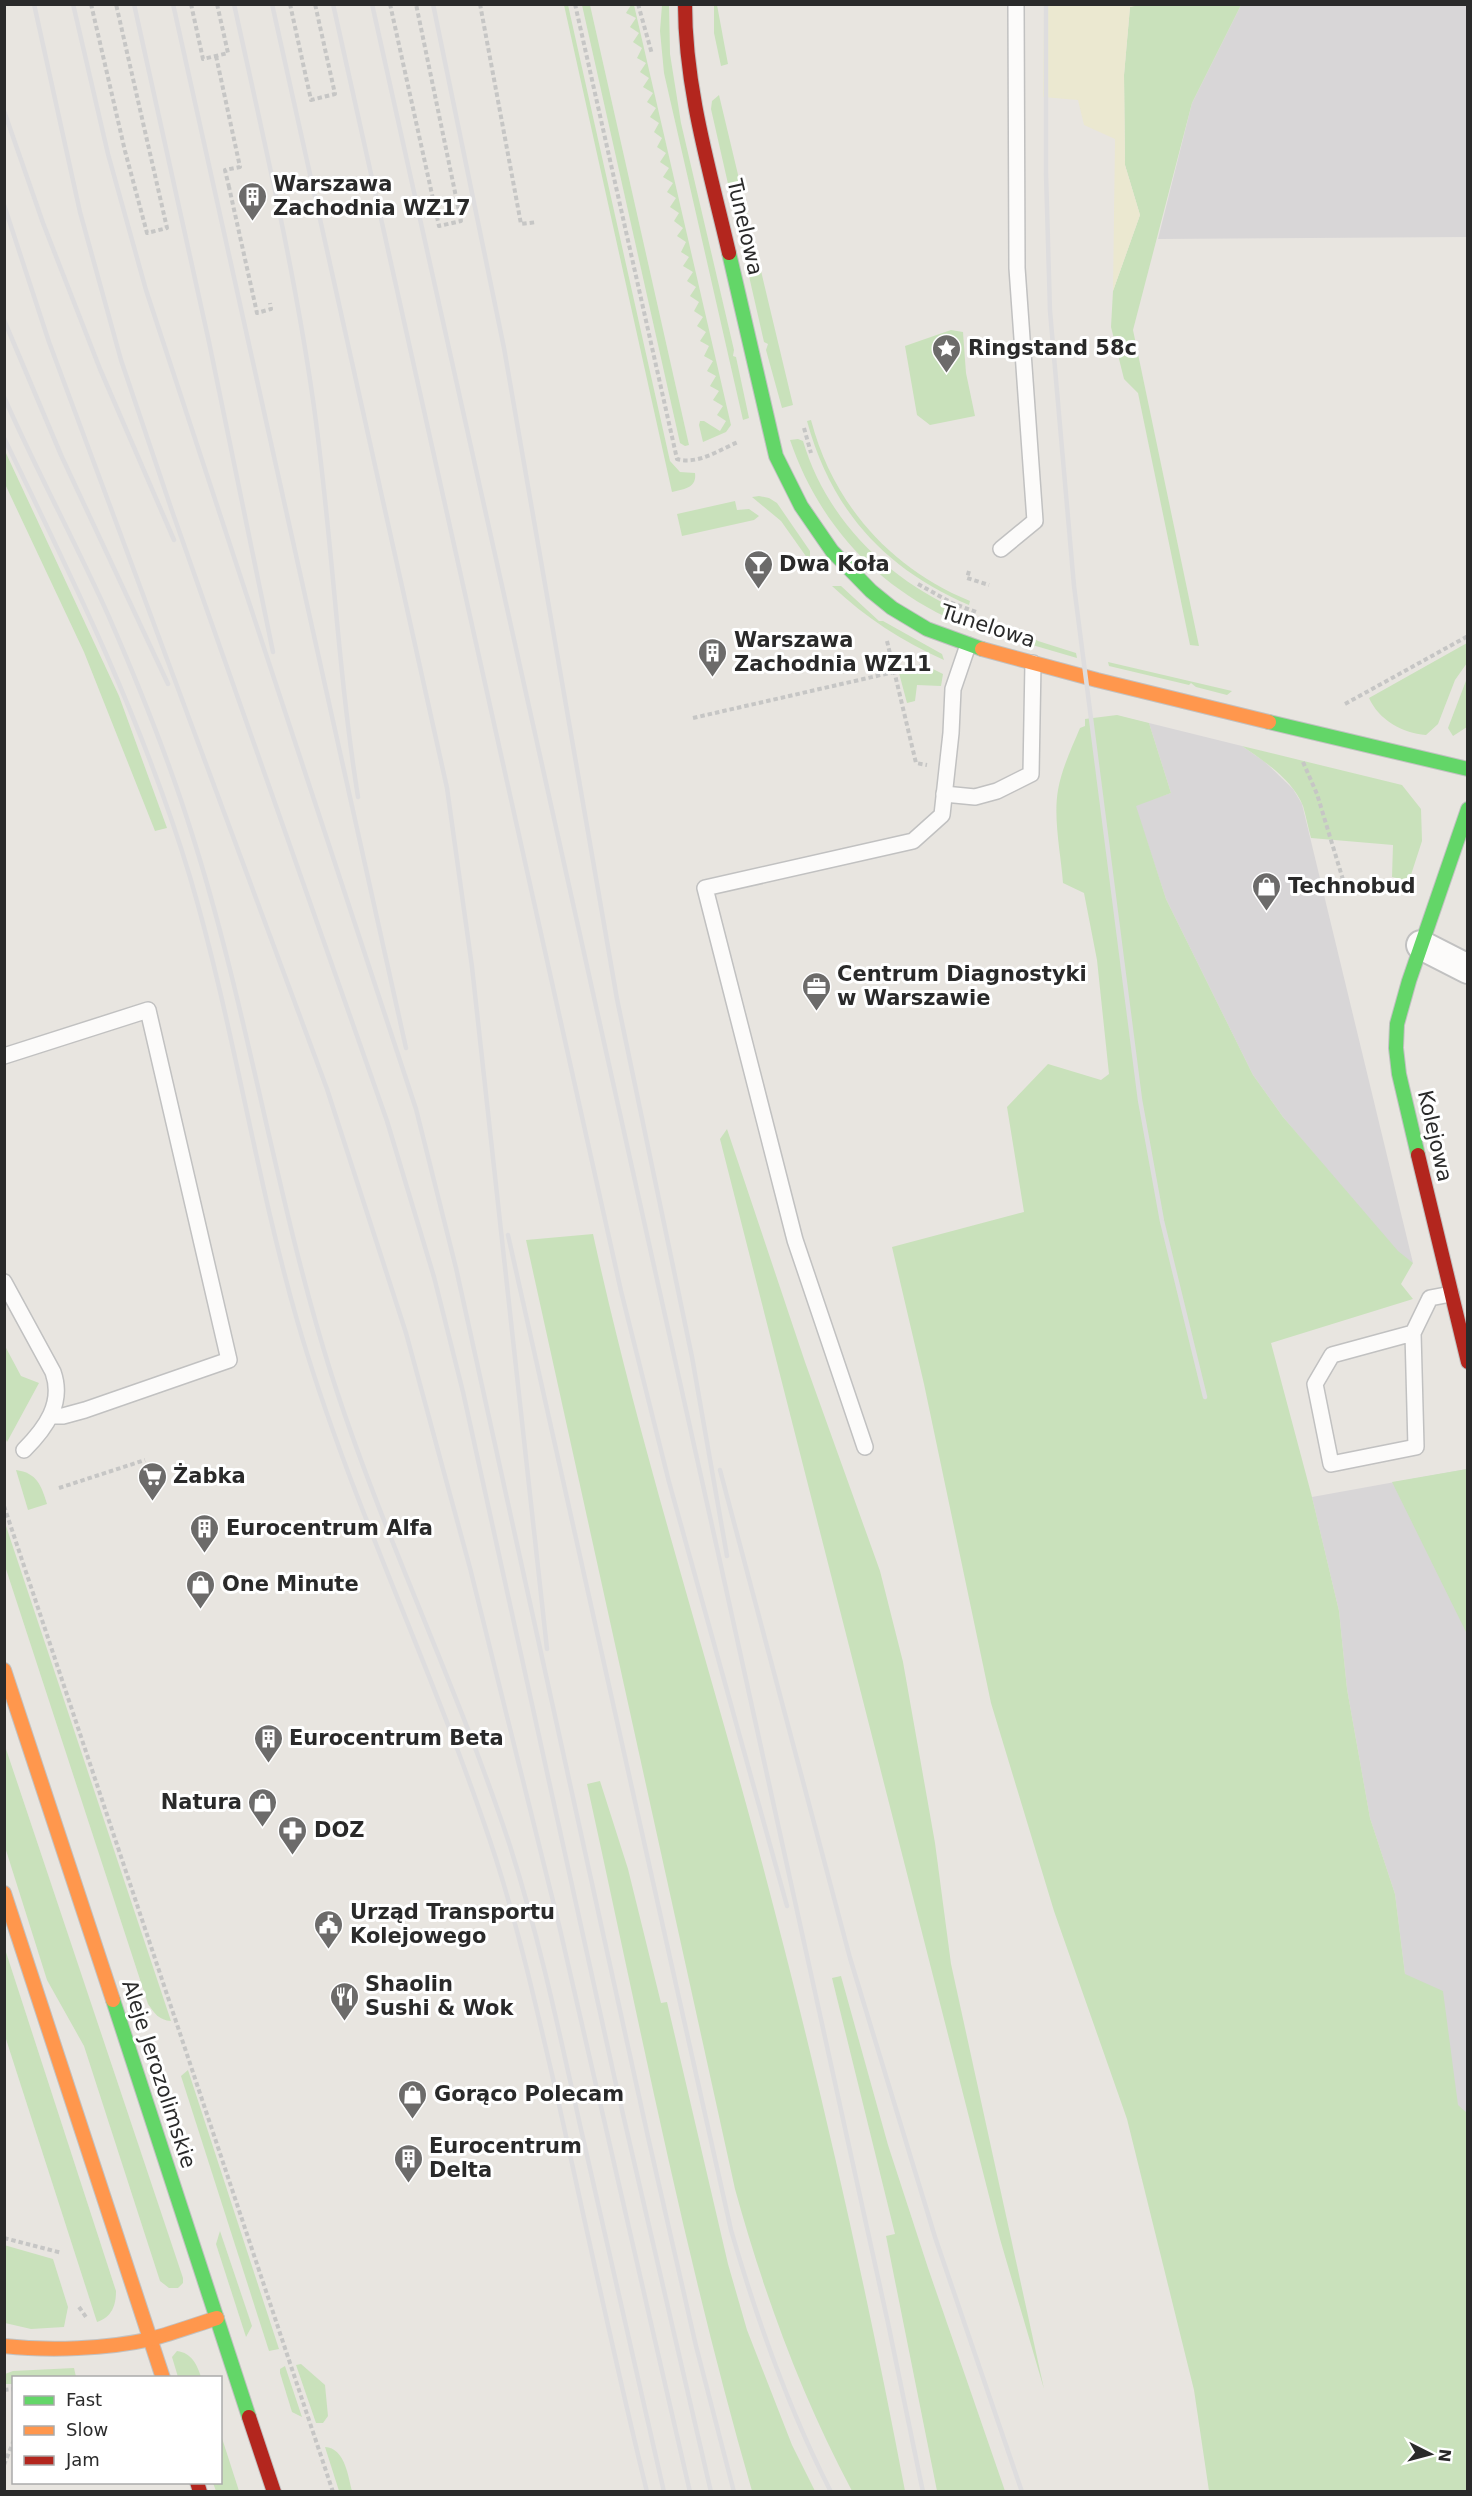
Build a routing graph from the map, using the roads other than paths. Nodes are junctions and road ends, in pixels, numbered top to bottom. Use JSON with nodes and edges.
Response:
{"nodes":[{"id":1,"x":685,"y":4,"type":"edge"},
{"id":2,"x":1016,"y":4,"type":"edge"},
{"id":3,"x":1001,"y":549,"type":"dead end"},
{"id":4,"x":968,"y":645,"type":"junction"},
{"id":5,"x":1033,"y":663,"type":"junction"},
{"id":6,"x":1467,"y":769,"type":"edge"},
{"id":7,"x":944,"y":794,"type":"junction"},
{"id":8,"x":1467,"y":809,"type":"edge"},
{"id":9,"x":1422,"y":945,"type":"junction"},
{"id":10,"x":1467,"y":969,"type":"edge"},
{"id":11,"x":4,"y":1056,"type":"edge"},
{"id":12,"x":4,"y":1282,"type":"edge"},
{"id":13,"x":1451,"y":1294,"type":"junction"},
{"id":14,"x":1413,"y":1333,"type":"junction"},
{"id":15,"x":1467,"y":1362,"type":"edge"},
{"id":16,"x":51,"y":1416,"type":"junction"},
{"id":17,"x":865,"y":1447,"type":"dead end"},
{"id":18,"x":24,"y":1450,"type":"dead end"},
{"id":19,"x":4,"y":1670,"type":"edge"},
{"id":20,"x":4,"y":1893,"type":"edge"},
{"id":21,"x":217,"y":2318,"type":"junction"},
{"id":22,"x":150,"y":2339,"type":"junction"},
{"id":23,"x":4,"y":2346,"type":"edge"},
{"id":24,"x":162,"y":2376,"type":"edge"},
{"id":25,"x":274,"y":2492,"type":"edge"}],
"edges":[{"from":1,"to":4,"type":"street","name":"Tunelowa"},
{"from":2,"to":3,"type":"lane"},
{"from":4,"to":5,"type":"street","name":"Tunelowa"},
{"from":4,"to":7,"type":"lane"},
{"from":5,"to":6,"type":"street","name":"Tunelowa"},
{"from":5,"to":7,"type":"lane"},
{"from":7,"to":17,"type":"lane"},
{"from":8,"to":9,"type":"street","name":"Kolejowa"},
{"from":9,"to":10,"type":"street"},
{"from":9,"to":13,"type":"street","name":"Kolejowa"},
{"from":11,"to":16,"type":"lane"},
{"from":12,"to":16,"type":"lane"},
{"from":13,"to":14,"type":"lane"},
{"from":13,"to":15,"type":"street","name":"Kolejowa"},
{"from":14,"to":14,"type":"lane"},
{"from":16,"to":18,"type":"lane"},
{"from":19,"to":21,"type":"street","name":"Aleje Jerozolimskie"},
{"from":20,"to":22,"type":"street"},
{"from":21,"to":22,"type":"street"},
{"from":21,"to":25,"type":"street","name":"Aleje Jerozolimskie"},
{"from":22,"to":23,"type":"street"},
{"from":22,"to":24,"type":"street"}]}
